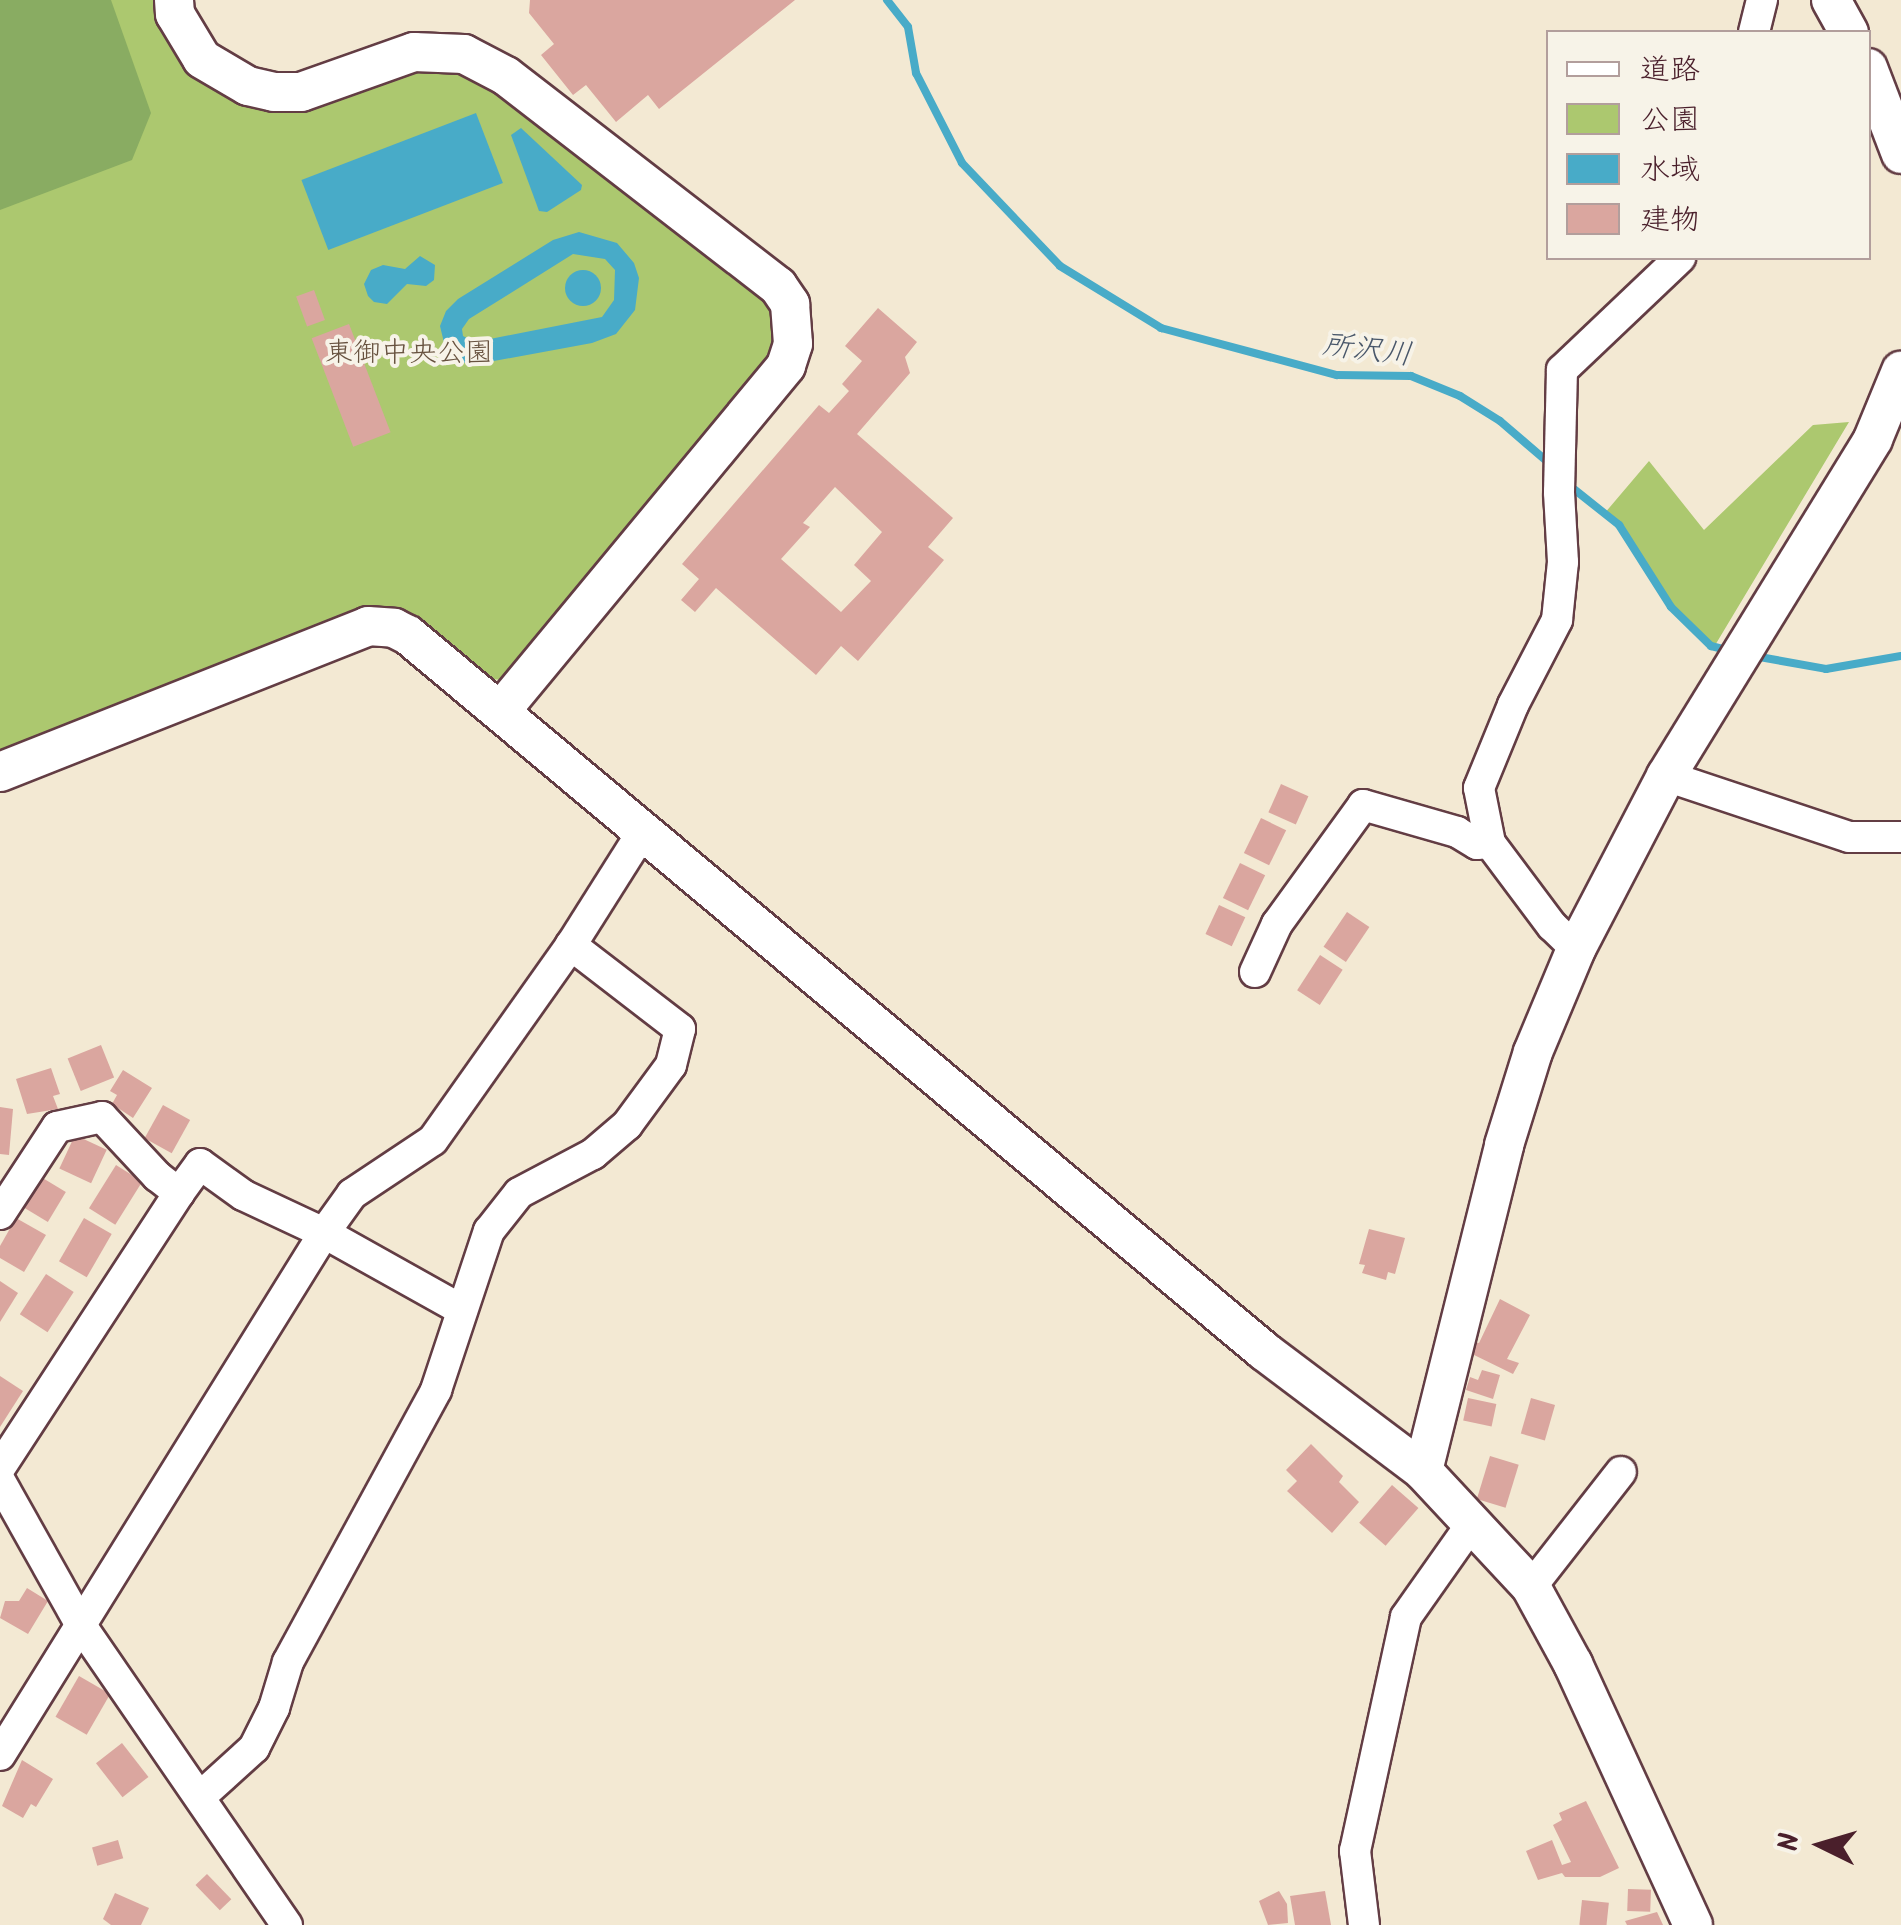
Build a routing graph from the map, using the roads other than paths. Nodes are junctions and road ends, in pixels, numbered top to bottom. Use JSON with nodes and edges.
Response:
{"nodes":[{"id":1,"x":174,"y":0,"type":"edge"},
{"id":2,"x":1762,"y":0,"type":"edge"},
{"id":3,"x":1831,"y":0,"type":"edge"},
{"id":4,"x":1754,"y":30,"type":"edge"},
{"id":5,"x":1848,"y":30,"type":"edge"},
{"id":6,"x":1871,"y":76,"type":"edge"},
{"id":7,"x":1901,"y":154,"type":"edge"},
{"id":8,"x":1678,"y":260,"type":"edge"},
{"id":9,"x":1901,"y":372,"type":"edge"},
{"id":10,"x":501,"y":710,"type":"junction"},
{"id":11,"x":0,"y":772,"type":"edge"},
{"id":12,"x":1666,"y":776,"type":"junction"},
{"id":13,"x":643,"y":831,"type":"junction"},
{"id":14,"x":1901,"y":837,"type":"edge"},
{"id":15,"x":1490,"y":843,"type":"junction"},
{"id":16,"x":571,"y":945,"type":"junction"},
{"id":17,"x":1576,"y":949,"type":"junction"},
{"id":18,"x":1255,"y":972,"type":"dead end"},
{"id":19,"x":179,"y":1193,"type":"junction"},
{"id":20,"x":0,"y":1214,"type":"edge"},
{"id":21,"x":324,"y":1233,"type":"junction"},
{"id":22,"x":462,"y":1310,"type":"junction"},
{"id":23,"x":0,"y":1468,"type":"edge"},
{"id":24,"x":1423,"y":1471,"type":"junction"},
{"id":25,"x":1621,"y":1472,"type":"dead end"},
{"id":26,"x":0,"y":1481,"type":"edge"},
{"id":27,"x":1473,"y":1522,"type":"junction"},
{"id":28,"x":1531,"y":1587,"type":"junction"},
{"id":29,"x":82,"y":1627,"type":"junction"},
{"id":30,"x":0,"y":1755,"type":"edge"},
{"id":31,"x":200,"y":1796,"type":"junction"},
{"id":32,"x":284,"y":1924,"type":"edge"},
{"id":33,"x":1364,"y":1925,"type":"edge"},
{"id":34,"x":1693,"y":1925,"type":"edge"}],
"edges":[{"from":1,"to":10,"type":"street"},
{"from":2,"to":4,"type":"street"},
{"from":3,"to":5,"type":"street"},
{"from":6,"to":7,"type":"street"},
{"from":8,"to":15,"type":"street"},
{"from":9,"to":12,"type":"street"},
{"from":10,"to":11,"type":"street"},
{"from":10,"to":13,"type":"street"},
{"from":12,"to":14,"type":"street"},
{"from":12,"to":17,"type":"street"},
{"from":13,"to":16,"type":"street"},
{"from":13,"to":24,"type":"street"},
{"from":15,"to":17,"type":"street"},
{"from":15,"to":18,"type":"street"},
{"from":16,"to":21,"type":"street"},
{"from":16,"to":22,"type":"street"},
{"from":17,"to":24,"type":"street"},
{"from":19,"to":20,"type":"street"},
{"from":19,"to":21,"type":"street"},
{"from":19,"to":23,"type":"street"},
{"from":21,"to":22,"type":"street"},
{"from":21,"to":29,"type":"street"},
{"from":22,"to":31,"type":"street"},
{"from":24,"to":27,"type":"street"},
{"from":25,"to":28,"type":"street"},
{"from":26,"to":29,"type":"street"},
{"from":27,"to":28,"type":"street"},
{"from":27,"to":33,"type":"street"},
{"from":28,"to":34,"type":"street"},
{"from":29,"to":30,"type":"street"},
{"from":29,"to":31,"type":"street"},
{"from":31,"to":32,"type":"street"}]}
